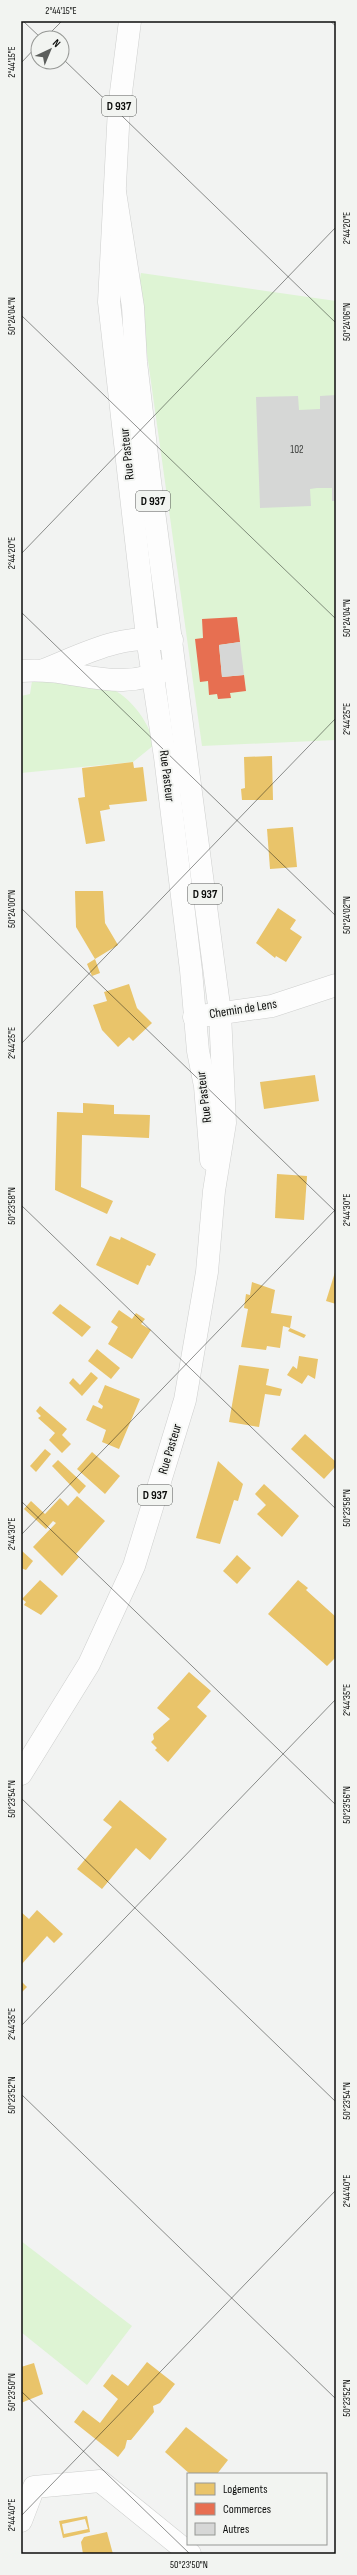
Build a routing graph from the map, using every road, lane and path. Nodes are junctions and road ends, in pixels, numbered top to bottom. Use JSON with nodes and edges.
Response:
{"nodes":[{"id":1,"x":130,"y":21,"type":"edge"},
{"id":2,"x":126,"y":361,"type":"junction"},
{"id":3,"x":147,"y":637,"type":"junction"},
{"id":4,"x":172,"y":640,"type":"junction"},
{"id":5,"x":176,"y":665,"type":"junction"},
{"id":6,"x":44,"y":670,"type":"junction"},
{"id":7,"x":21,"y":671,"type":"edge"},
{"id":8,"x":153,"y":676,"type":"junction"},
{"id":9,"x":336,"y":985,"type":"edge"},
{"id":10,"x":220,"y":1013,"type":"junction"},
{"id":11,"x":194,"y":1017,"type":"junction"},
{"id":12,"x":214,"y":1191,"type":"junction"},
{"id":13,"x":21,"y":1774,"type":"edge"},
{"id":14,"x":21,"y":2521,"type":"edge"},
{"id":15,"x":190,"y":2554,"type":"edge"}],
"edges":[{"from":1,"to":2,"type":"main road","number":"D 937"},
{"from":2,"to":3,"type":"main road","name":"Rue Pasteur"},
{"from":2,"to":4,"type":"main road","name":"Rue Pasteur","number":"D 937"},
{"from":3,"to":4,"type":"main road"},
{"from":3,"to":6,"type":"main road"},
{"from":3,"to":8,"type":"main road","name":"Rue Pasteur"},
{"from":4,"to":5,"type":"main road","name":"Rue Pasteur","number":"D 937"},
{"from":5,"to":8,"type":"main road"},
{"from":5,"to":10,"type":"main road","name":"Rue Pasteur","number":"D 937"},
{"from":6,"to":7,"type":"main road"},
{"from":6,"to":8,"type":"main road"},
{"from":8,"to":11,"type":"main road","name":"Rue Pasteur"},
{"from":9,"to":10,"type":"main road","name":"Chemin de Lens"},
{"from":10,"to":11,"type":"main road","name":"Chemin de Lens"},
{"from":10,"to":12,"type":"main road","name":"Rue Pasteur","number":"D 937"},
{"from":11,"to":12,"type":"main road","name":"Rue Pasteur"},
{"from":12,"to":13,"type":"main road","name":"Rue Pasteur","number":"D 937"},
{"from":14,"to":15,"type":"main road"}]}
